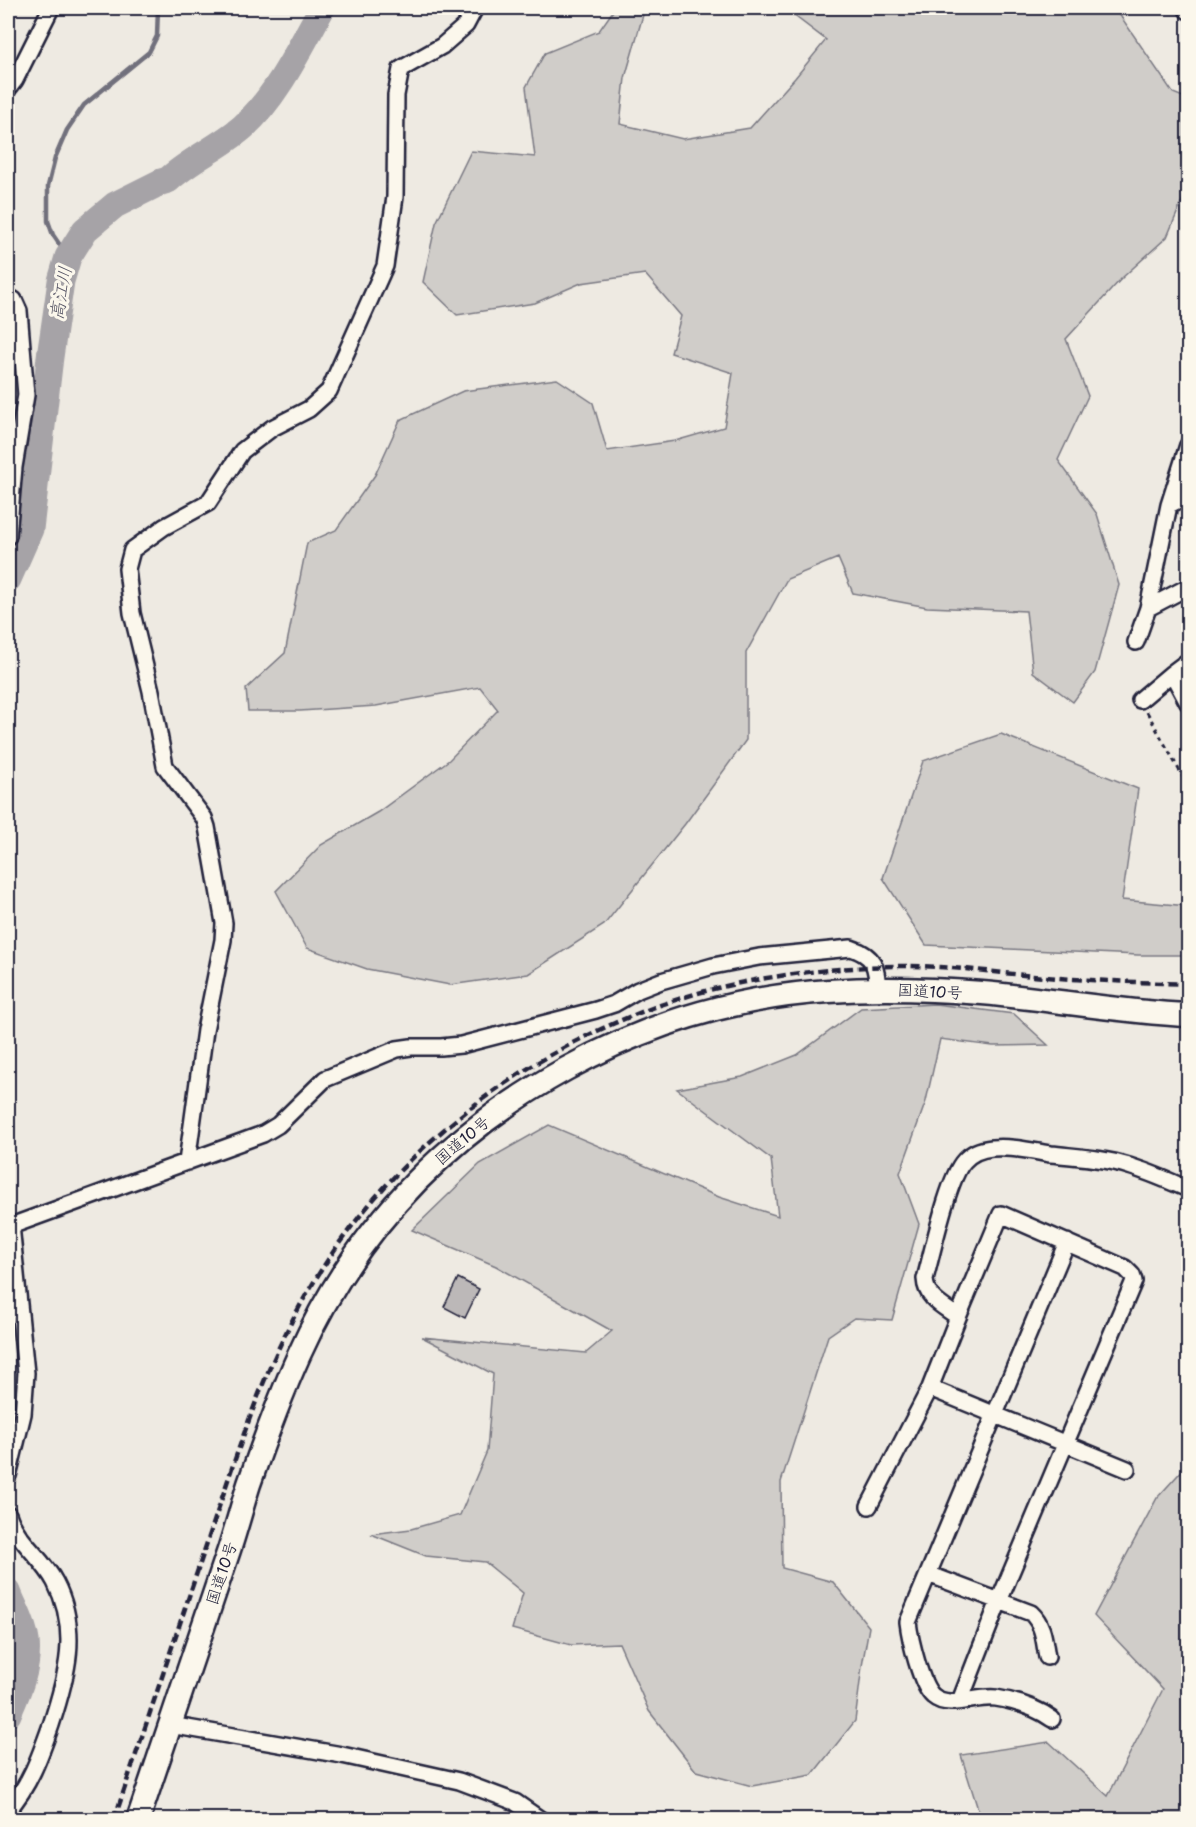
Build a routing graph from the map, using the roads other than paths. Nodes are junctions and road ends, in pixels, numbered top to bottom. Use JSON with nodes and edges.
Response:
{"nodes":[{"id":1,"x":51,"y":8,"type":"edge"},
{"id":2,"x":475,"y":8,"type":"edge"},
{"id":3,"x":8,"y":89,"type":"edge"},
{"id":4,"x":8,"y":297,"type":"edge"},
{"id":5,"x":1188,"y":445,"type":"edge"},
{"id":6,"x":1188,"y":495,"type":"edge"},
{"id":7,"x":1169,"y":506,"type":"junction"},
{"id":8,"x":8,"y":536,"type":"edge"},
{"id":9,"x":1188,"y":587,"type":"edge"},
{"id":10,"x":1148,"y":608,"type":"junction"},
{"id":11,"x":1136,"y":642,"type":"dead end"},
{"id":12,"x":1188,"y":661,"type":"edge"},
{"id":13,"x":1172,"y":673,"type":"junction"},
{"id":14,"x":1140,"y":700,"type":"road end"},
{"id":15,"x":1188,"y":703,"type":"edge"},
{"id":16,"x":878,"y":989,"type":"junction"},
{"id":17,"x":1188,"y":1015,"type":"edge"},
{"id":18,"x":187,"y":1162,"type":"junction"},
{"id":19,"x":1188,"y":1189,"type":"edge"},
{"id":20,"x":9,"y":1226,"type":"edge"},
{"id":21,"x":1067,"y":1242,"type":"junction"},
{"id":22,"x":958,"y":1317,"type":"junction"},
{"id":23,"x":930,"y":1388,"type":"junction"},
{"id":24,"x":995,"y":1415,"type":"junction"},
{"id":25,"x":1066,"y":1444,"type":"junction"},
{"id":26,"x":1127,"y":1469,"type":"dead end"},
{"id":27,"x":8,"y":1476,"type":"edge"},
{"id":28,"x":869,"y":1506,"type":"dead end"},
{"id":29,"x":8,"y":1514,"type":"edge"},
{"id":30,"x":928,"y":1574,"type":"junction"},
{"id":31,"x":999,"y":1601,"type":"junction"},
{"id":32,"x":1047,"y":1657,"type":"dead end"},
{"id":33,"x":960,"y":1701,"type":"junction"},
{"id":34,"x":1052,"y":1719,"type":"dead end"},
{"id":35,"x":170,"y":1725,"type":"junction"},
{"id":36,"x":8,"y":1810,"type":"edge"},
{"id":37,"x":138,"y":1820,"type":"edge"},
{"id":38,"x":541,"y":1820,"type":"edge"}],
"edges":[{"from":1,"to":3,"type":"street"},
{"from":2,"to":18,"type":"street"},
{"from":4,"to":8,"type":"street"},
{"from":5,"to":7,"type":"street"},
{"from":6,"to":7,"type":"street"},
{"from":7,"to":10,"type":"street"},
{"from":9,"to":10,"type":"street"},
{"from":10,"to":11,"type":"street"},
{"from":12,"to":13,"type":"street"},
{"from":13,"to":14,"type":"street"},
{"from":13,"to":15,"type":"street"},
{"from":16,"to":17,"type":"highway","name":"国道10号"},
{"from":16,"to":18,"type":"street"},
{"from":16,"to":35,"type":"highway","name":"国道10号"},
{"from":18,"to":20,"type":"street"},
{"from":19,"to":22,"type":"street"},
{"from":20,"to":27,"type":"street"},
{"from":21,"to":22,"type":"street"},
{"from":21,"to":24,"type":"street"},
{"from":21,"to":25,"type":"street"},
{"from":22,"to":23,"type":"street"},
{"from":23,"to":24,"type":"street"},
{"from":23,"to":28,"type":"street"},
{"from":24,"to":25,"type":"street"},
{"from":24,"to":30,"type":"street"},
{"from":25,"to":26,"type":"street"},
{"from":25,"to":31,"type":"street"},
{"from":29,"to":36,"type":"street"},
{"from":30,"to":31,"type":"street"},
{"from":30,"to":33,"type":"street"},
{"from":31,"to":32,"type":"street"},
{"from":31,"to":33,"type":"street"},
{"from":33,"to":34,"type":"street"},
{"from":35,"to":37,"type":"highway","name":"国道10号"},
{"from":35,"to":38,"type":"street"}]}
